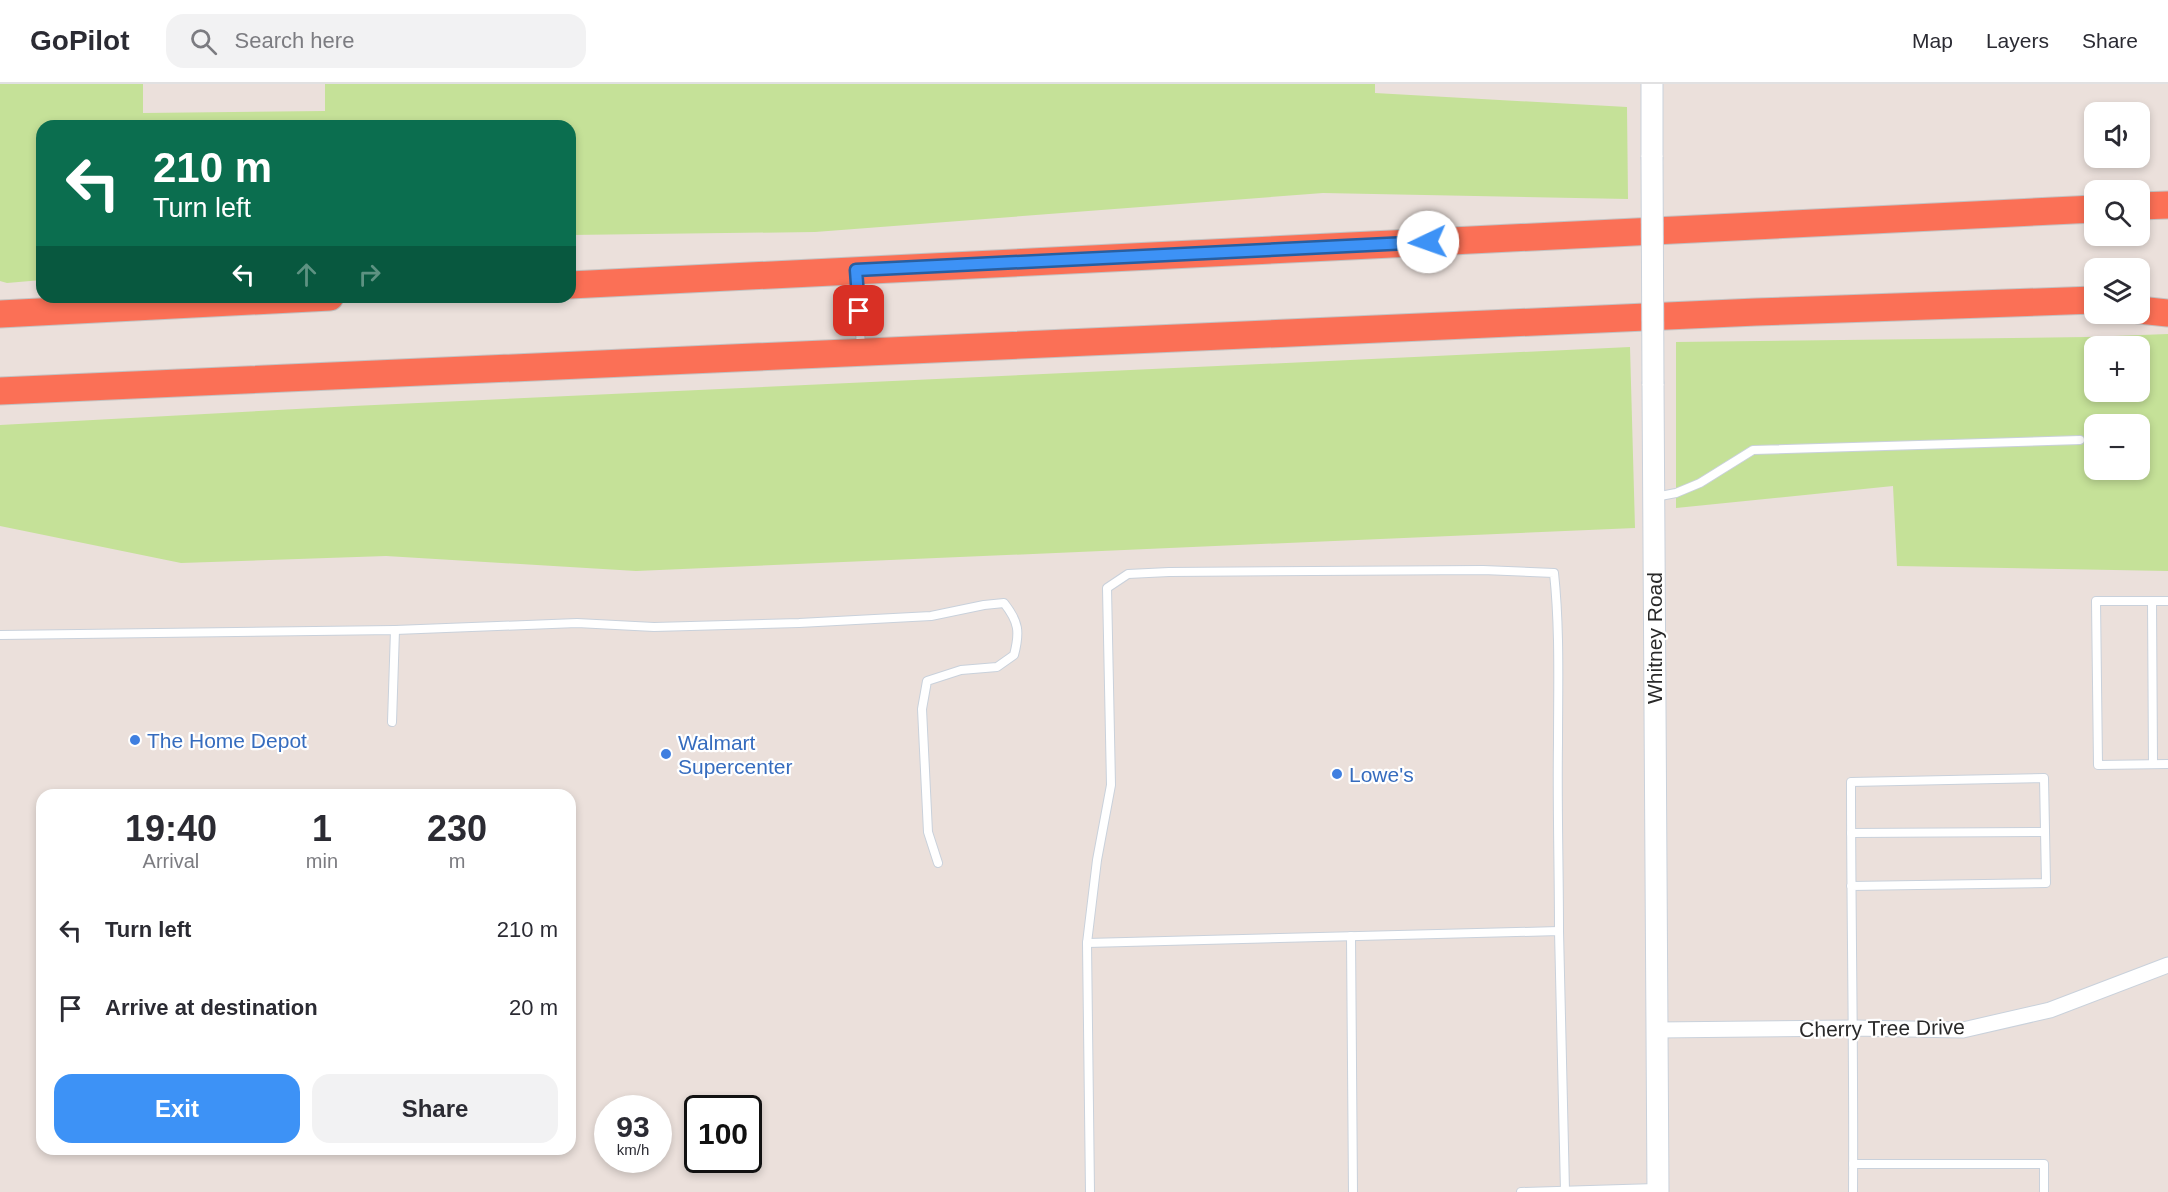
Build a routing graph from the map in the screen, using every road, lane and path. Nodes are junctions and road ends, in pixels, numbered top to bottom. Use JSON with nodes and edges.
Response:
{"nodes":[{"id":1,"x":1652,"y":84,"type":"edge"},
{"id":2,"x":2168,"y":205,"type":"edge"},
{"id":3,"x":2150,"y":206,"type":"edge"},
{"id":4,"x":2084,"y":209,"type":"edge"},
{"id":5,"x":856,"y":270,"type":"junction"},
{"id":6,"x":576,"y":285,"type":"edge"},
{"id":7,"x":2168,"y":297,"type":"edge"},
{"id":8,"x":2150,"y":298,"type":"edge"},
{"id":9,"x":2084,"y":301,"type":"edge"},
{"id":10,"x":214,"y":303,"type":"edge"},
{"id":11,"x":2150,"y":311,"type":"edge"},
{"id":12,"x":2168,"y":313,"type":"edge"},
{"id":13,"x":0,"y":314,"type":"edge"},
{"id":14,"x":861,"y":352,"type":"junction"},
{"id":15,"x":0,"y":391,"type":"edge"},
{"id":16,"x":2080,"y":440,"type":"dead end"},
{"id":17,"x":1654,"y":498,"type":"junction"},
{"id":18,"x":2152,"y":601,"type":"junction"},
{"id":19,"x":2168,"y":601,"type":"edge"},
{"id":20,"x":395,"y":630,"type":"junction"},
{"id":21,"x":0,"y":634,"type":"edge"},
{"id":22,"x":392,"y":722,"type":"dead end"},
{"id":23,"x":2153,"y":764,"type":"junction"},
{"id":24,"x":2168,"y":764,"type":"edge"},
{"id":25,"x":2045,"y":832,"type":"junction"},
{"id":26,"x":1851,"y":833,"type":"junction"},
{"id":27,"x":938,"y":863,"type":"dead end"},
{"id":28,"x":1851,"y":886,"type":"junction"},
{"id":29,"x":1558,"y":931,"type":"junction"},
{"id":30,"x":1351,"y":936,"type":"junction"},
{"id":31,"x":1087,"y":944,"type":"junction"},
{"id":32,"x":2168,"y":965,"type":"edge"},
{"id":33,"x":1853,"y":1028,"type":"junction"},
{"id":34,"x":1657,"y":1030,"type":"junction"},
{"id":35,"x":1853,"y":1164,"type":"junction"},
{"id":36,"x":1658,"y":1190,"type":"edge"},
{"id":37,"x":1566,"y":1191,"type":"edge"},
{"id":38,"x":1090,"y":1192,"type":"edge"},
{"id":39,"x":1353,"y":1192,"type":"edge"},
{"id":40,"x":1521,"y":1192,"type":"edge"},
{"id":41,"x":1534,"y":1192,"type":"edge"},
{"id":42,"x":1853,"y":1192,"type":"edge"},
{"id":43,"x":2044,"y":1192,"type":"edge"}],
"edges":[{"from":1,"to":17,"type":"street","name":"Whitney Road","bridge":true},
{"from":2,"to":3,"type":"highway"},
{"from":4,"to":5,"type":"highway"},
{"from":5,"to":6,"type":"highway"},
{"from":5,"to":14,"type":"lane"},
{"from":7,"to":8,"type":"highway"},
{"from":9,"to":14,"type":"highway"},
{"from":10,"to":13,"type":"highway"},
{"from":11,"to":12,"type":"highway"},
{"from":14,"to":15,"type":"highway"},
{"from":16,"to":17,"type":"lane"},
{"from":17,"to":34,"type":"street","name":"Whitney Road"},
{"from":18,"to":19,"type":"lane"},
{"from":18,"to":23,"type":"lane"},
{"from":18,"to":23,"type":"lane"},
{"from":20,"to":21,"type":"lane"},
{"from":20,"to":22,"type":"lane"},
{"from":20,"to":27,"type":"lane"},
{"from":23,"to":24,"type":"lane"},
{"from":25,"to":26,"type":"lane"},
{"from":25,"to":26,"type":"lane"},
{"from":25,"to":28,"type":"lane"},
{"from":26,"to":28,"type":"lane"},
{"from":28,"to":33,"type":"lane"},
{"from":29,"to":30,"type":"lane"},
{"from":29,"to":31,"type":"lane"},
{"from":29,"to":37,"type":"lane"},
{"from":30,"to":31,"type":"lane"},
{"from":30,"to":39,"type":"lane"},
{"from":31,"to":38,"type":"lane"},
{"from":32,"to":33,"type":"street","name":"Cherry Tree Drive"},
{"from":33,"to":34,"type":"street","name":"Cherry Tree Drive"},
{"from":33,"to":35,"type":"lane"},
{"from":34,"to":36,"type":"street","name":"Whitney Road"},
{"from":35,"to":42,"type":"lane"},
{"from":35,"to":43,"type":"lane"},
{"from":36,"to":37,"type":"lane"},
{"from":37,"to":41,"type":"lane"},
{"from":40,"to":41,"type":"lane"}]}
